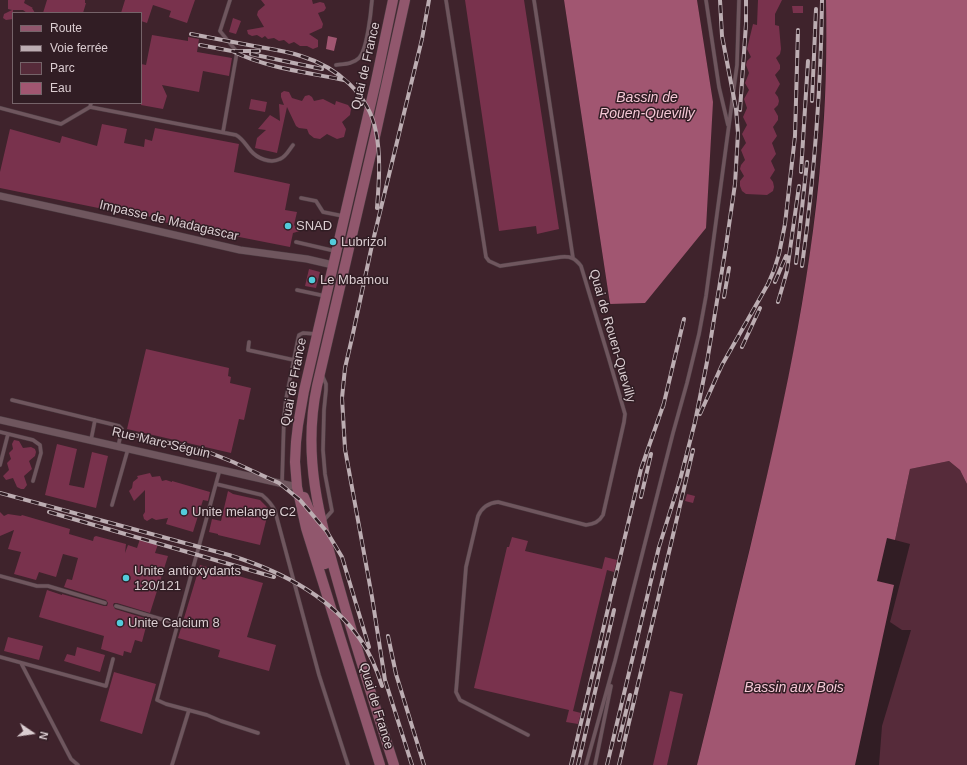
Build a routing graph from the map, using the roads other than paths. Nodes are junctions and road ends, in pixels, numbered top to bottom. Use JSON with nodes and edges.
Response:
{"nodes":[{"id":1,"x":230,"y":0,"type":"edge"},
{"id":2,"x":372,"y":0,"type":"edge"},
{"id":3,"x":393,"y":0,"type":"edge"},
{"id":4,"x":405,"y":0,"type":"edge"},
{"id":5,"x":446,"y":0,"type":"edge"},
{"id":6,"x":534,"y":0,"type":"edge"},
{"id":7,"x":706,"y":0,"type":"edge"},
{"id":8,"x":739,"y":0,"type":"edge"},
{"id":9,"x":336,"y":65,"type":"dead end"},
{"id":10,"x":91,"y":105,"type":"edge"},
{"id":11,"x":0,"y":108,"type":"edge"},
{"id":12,"x":729,"y":128,"type":"junction"},
{"id":13,"x":222,"y":132,"type":"junction"},
{"id":14,"x":293,"y":146,"type":"dead end"},
{"id":15,"x":0,"y":196,"type":"edge"},
{"id":16,"x":301,"y":198,"type":"dead end"},
{"id":17,"x":344,"y":216,"type":"junction"},
{"id":18,"x":296,"y":242,"type":"dead end"},
{"id":19,"x":336,"y":251,"type":"junction"},
{"id":20,"x":573,"y":258,"type":"junction"},
{"id":21,"x":333,"y":265,"type":"junction"},
{"id":22,"x":297,"y":290,"type":"dead end"},
{"id":23,"x":326,"y":296,"type":"junction"},
{"id":24,"x":317,"y":334,"type":"junction"},
{"id":25,"x":250,"y":342,"type":"dead end"},
{"id":26,"x":294,"y":360,"type":"junction"},
{"id":27,"x":320,"y":372,"type":"junction"},
{"id":28,"x":12,"y":400,"type":"dead end"},
{"id":29,"x":0,"y":420,"type":"edge"},
{"id":30,"x":95,"y":420,"type":"junction"},
{"id":31,"x":0,"y":432,"type":"edge"},
{"id":32,"x":8,"y":434,"type":"junction"},
{"id":33,"x":91,"y":440,"type":"junction"},
{"id":34,"x":118,"y":447,"type":"junction"},
{"id":35,"x":128,"y":449,"type":"junction"},
{"id":36,"x":0,"y":466,"type":"edge"},
{"id":37,"x":220,"y":469,"type":"junction"},
{"id":38,"x":313,"y":479,"type":"junction"},
{"id":39,"x":33,"y":481,"type":"dead end"},
{"id":40,"x":216,"y":484,"type":"junction"},
{"id":41,"x":282,"y":484,"type":"junction"},
{"id":42,"x":297,"y":487,"type":"junction"},
{"id":43,"x":112,"y":505,"type":"dead end"},
{"id":44,"x":321,"y":522,"type":"junction"},
{"id":45,"x":0,"y":576,"type":"edge"},
{"id":46,"x":342,"y":596,"type":"junction"},
{"id":47,"x":105,"y":602,"type":"dead end"},
{"id":48,"x":116,"y":606,"type":"dead end"},
{"id":49,"x":178,"y":624,"type":"junction"},
{"id":50,"x":0,"y":657,"type":"edge"},
{"id":51,"x":113,"y":659,"type":"dead end"},
{"id":52,"x":615,"y":661,"type":"junction"},
{"id":53,"x":21,"y":663,"type":"junction"},
{"id":54,"x":189,"y":710,"type":"junction"},
{"id":55,"x":258,"y":732,"type":"dead end"},
{"id":56,"x":528,"y":735,"type":"dead end"},
{"id":57,"x":78,"y":765,"type":"edge"},
{"id":58,"x":172,"y":765,"type":"edge"},
{"id":59,"x":348,"y":765,"type":"edge"},
{"id":60,"x":380,"y":765,"type":"edge"},
{"id":61,"x":394,"y":765,"type":"edge"},
{"id":62,"x":586,"y":765,"type":"edge"},
{"id":63,"x":595,"y":765,"type":"edge"}],
"edges":[{"from":1,"to":13,"type":"lane"},
{"from":2,"to":9,"type":"lane"},
{"from":3,"to":17,"type":"main road","name":"Quai de France"},
{"from":4,"to":27,"type":"main road","name":"Quai de France"},
{"from":5,"to":20,"type":"lane","name":"Quai de Rouen-Quevilly"},
{"from":6,"to":20,"type":"lane"},
{"from":7,"to":12,"type":"lane"},
{"from":8,"to":12,"type":"lane"},
{"from":10,"to":11,"type":"lane"},
{"from":10,"to":13,"type":"lane"},
{"from":12,"to":52,"type":"lane"},
{"from":13,"to":14,"type":"lane"},
{"from":15,"to":21,"type":"street","name":"Impasse de Madagascar"},
{"from":16,"to":17,"type":"lane"},
{"from":17,"to":19,"type":"main road","name":"Quai de France"},
{"from":18,"to":19,"type":"lane"},
{"from":19,"to":21,"type":"main road","name":"Quai de France"},
{"from":20,"to":56,"type":"lane","name":"Quai de Rouen-Quevilly"},
{"from":21,"to":23,"type":"main road","name":"Quai de France"},
{"from":22,"to":23,"type":"lane"},
{"from":23,"to":24,"type":"main road","name":"Quai de France"},
{"from":24,"to":26,"type":"lane"},
{"from":24,"to":42,"type":"main road","name":"Quai de France"},
{"from":25,"to":26,"type":"lane"},
{"from":26,"to":41,"type":"lane"},
{"from":27,"to":38,"type":"main road","name":"Quai de France"},
{"from":27,"to":44,"type":"lane"},
{"from":28,"to":30,"type":"lane"},
{"from":29,"to":33,"type":"street","name":"Rue Marc Séguin"},
{"from":30,"to":33,"type":"lane"},
{"from":30,"to":34,"type":"lane"},
{"from":31,"to":32,"type":"lane"},
{"from":32,"to":36,"type":"lane"},
{"from":32,"to":39,"type":"lane"},
{"from":33,"to":34,"type":"street","name":"Rue Marc Séguin"},
{"from":34,"to":35,"type":"street","name":"Rue Marc Séguin"},
{"from":35,"to":37,"type":"street","name":"Rue Marc Séguin"},
{"from":35,"to":43,"type":"lane"},
{"from":37,"to":40,"type":"lane"},
{"from":37,"to":41,"type":"street","name":"Rue Marc Séguin"},
{"from":38,"to":42,"type":"main road"},
{"from":38,"to":44,"type":"main road","name":"Quai de France"},
{"from":40,"to":49,"type":"lane"},
{"from":40,"to":59,"type":"lane"},
{"from":41,"to":42,"type":"street","name":"Rue Marc Séguin"},
{"from":42,"to":46,"type":"main road"},
{"from":42,"to":60,"type":"main road","name":"Quai de France"},
{"from":44,"to":46,"type":"main road","name":"Quai de France"},
{"from":45,"to":47,"type":"lane"},
{"from":46,"to":61,"type":"main road","name":"Quai de France"},
{"from":48,"to":49,"type":"lane"},
{"from":49,"to":54,"type":"lane"},
{"from":50,"to":53,"type":"lane"},
{"from":51,"to":53,"type":"lane"},
{"from":52,"to":62,"type":"lane"},
{"from":52,"to":63,"type":"lane"},
{"from":53,"to":57,"type":"lane"},
{"from":54,"to":55,"type":"lane"},
{"from":54,"to":58,"type":"lane"}]}
